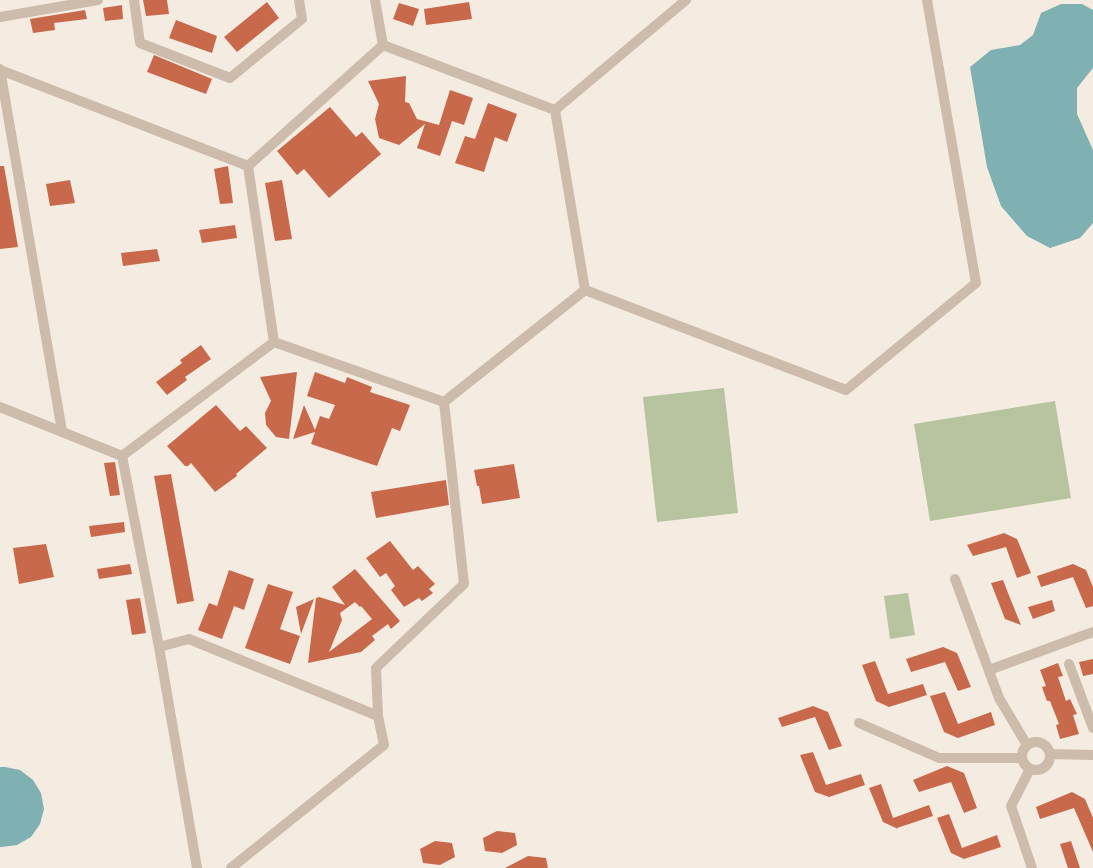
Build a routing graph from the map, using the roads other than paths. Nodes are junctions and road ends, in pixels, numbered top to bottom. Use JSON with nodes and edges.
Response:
{"nodes":[{"id":1,"x":98,"y":0,"type":"edge"},
{"id":2,"x":134,"y":0,"type":"edge"},
{"id":3,"x":299,"y":0,"type":"edge"},
{"id":4,"x":375,"y":0,"type":"edge"},
{"id":5,"x":686,"y":0,"type":"edge"},
{"id":6,"x":927,"y":0,"type":"edge"},
{"id":7,"x":0,"y":17,"type":"edge"},
{"id":8,"x":383,"y":45,"type":"junction"},
{"id":9,"x":0,"y":70,"type":"edge"},
{"id":10,"x":555,"y":110,"type":"junction"},
{"id":11,"x":248,"y":166,"type":"junction"},
{"id":12,"x":585,"y":290,"type":"junction"},
{"id":13,"x":274,"y":342,"type":"junction"},
{"id":14,"x":444,"y":402,"type":"junction"},
{"id":15,"x":0,"y":407,"type":"edge"},
{"id":16,"x":62,"y":431,"type":"junction"},
{"id":17,"x":122,"y":456,"type":"junction"},
{"id":18,"x":955,"y":579,"type":"dead end"},
{"id":19,"x":1093,"y":632,"type":"edge"},
{"id":20,"x":159,"y":647,"type":"junction"},
{"id":21,"x":1069,"y":664,"type":"dead end"},
{"id":22,"x":989,"y":670,"type":"junction"},
{"id":23,"x":378,"y":716,"type":"junction"},
{"id":24,"x":859,"y":723,"type":"dead end"},
{"id":25,"x":1093,"y":728,"type":"edge"},
{"id":26,"x":1028,"y":745,"type":"junction"},
{"id":27,"x":1050,"y":754,"type":"junction"},
{"id":28,"x":1093,"y":755,"type":"edge"},
{"id":29,"x":1022,"y":758,"type":"junction"},
{"id":30,"x":1030,"y":769,"type":"junction"},
{"id":31,"x":197,"y":868,"type":"edge"},
{"id":32,"x":231,"y":868,"type":"edge"},
{"id":33,"x":1032,"y":868,"type":"edge"}],
"edges":[{"from":1,"to":7,"type":"street"},
{"from":2,"to":3,"type":"street"},
{"from":4,"to":8,"type":"street"},
{"from":5,"to":10,"type":"street"},
{"from":6,"to":12,"type":"street"},
{"from":8,"to":10,"type":"street"},
{"from":8,"to":11,"type":"street"},
{"from":9,"to":11,"type":"street"},
{"from":9,"to":16,"type":"street"},
{"from":10,"to":12,"type":"street"},
{"from":11,"to":13,"type":"street"},
{"from":12,"to":14,"type":"street"},
{"from":13,"to":14,"type":"street"},
{"from":13,"to":17,"type":"street"},
{"from":14,"to":23,"type":"street"},
{"from":15,"to":16,"type":"street"},
{"from":16,"to":17,"type":"street"},
{"from":17,"to":20,"type":"street"},
{"from":18,"to":22,"type":"street"},
{"from":19,"to":22,"type":"street"},
{"from":20,"to":23,"type":"street"},
{"from":20,"to":31,"type":"street"},
{"from":21,"to":25,"type":"street"},
{"from":22,"to":26,"type":"street"},
{"from":23,"to":32,"type":"street"},
{"from":24,"to":29,"type":"street"},
{"from":26,"to":27,"type":"street"},
{"from":26,"to":29,"type":"street"},
{"from":27,"to":28,"type":"street"},
{"from":27,"to":30,"type":"street"},
{"from":29,"to":30,"type":"street"},
{"from":30,"to":33,"type":"street"}]}
